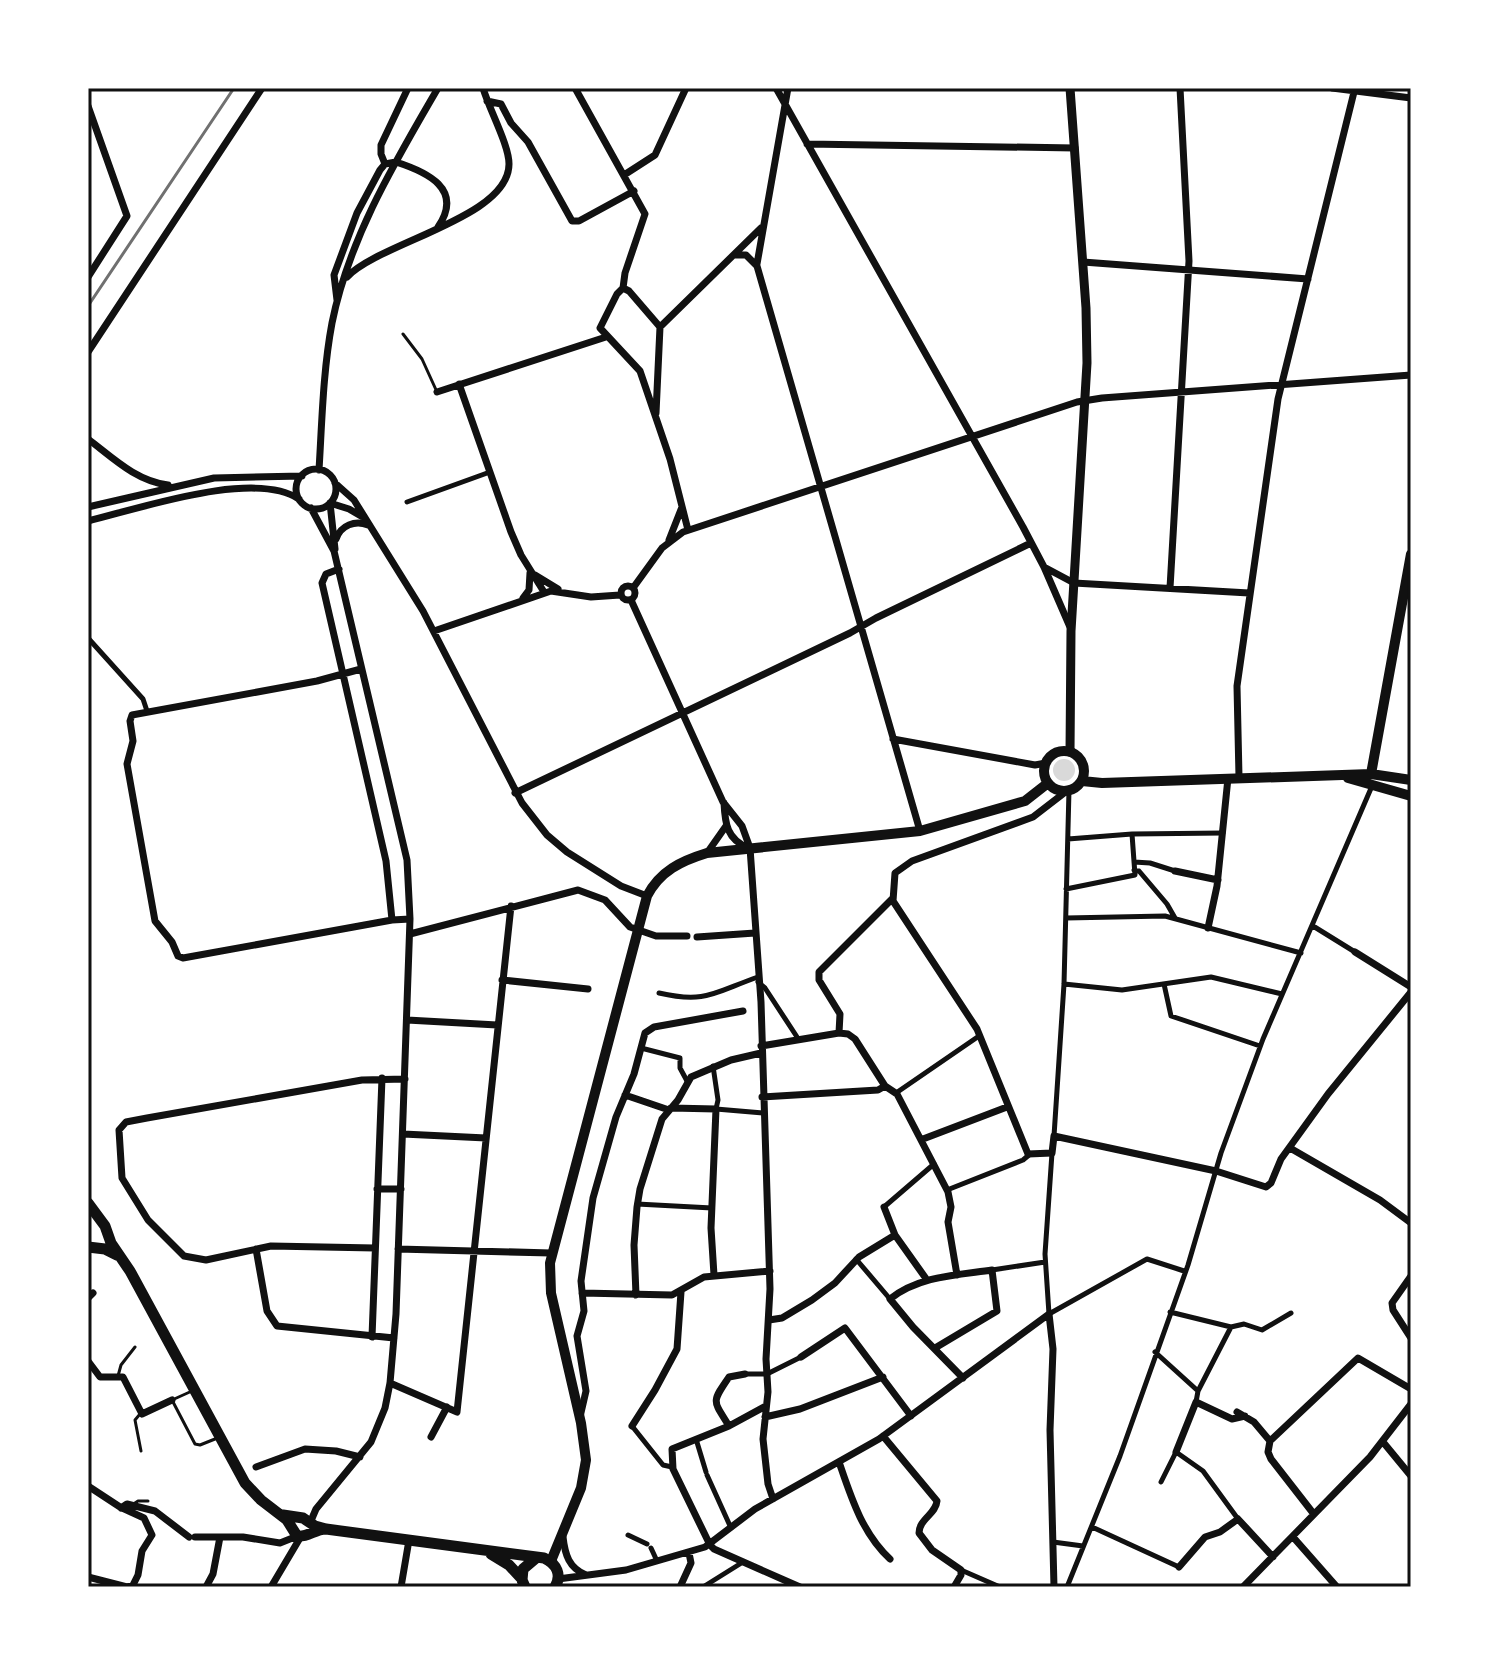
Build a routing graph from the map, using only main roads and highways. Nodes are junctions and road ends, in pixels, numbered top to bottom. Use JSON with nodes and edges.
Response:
{"nodes":[{"id":1,"x":1411,"y":554,"type":"edge"},
{"id":2,"x":1411,"y":780,"type":"edge"},
{"id":3,"x":1082,"y":781,"type":"junction"},
{"id":4,"x":1375,"y":782,"type":"junction"},
{"id":5,"x":1048,"y":783,"type":"junction"},
{"id":6,"x":1411,"y":796,"type":"edge"},
{"id":7,"x":89,"y":1206,"type":"edge"},
{"id":8,"x":88,"y":1222,"type":"edge"},
{"id":9,"x":102,"y":1223,"type":"junction"},
{"id":10,"x":108,"y":1237,"type":"junction"},
{"id":11,"x":93,"y":1248,"type":"edge"},
{"id":12,"x":121,"y":1258,"type":"junction"},
{"id":13,"x":487,"y":1552,"type":"junction"},
{"id":14,"x":536,"y":1558,"type":"junction"},
{"id":15,"x":551,"y":1561,"type":"junction"},
{"id":16,"x":523,"y":1583,"type":"edge"},
{"id":17,"x":556,"y":1583,"type":"edge"}],
"edges":[{"from":1,"to":4,"type":"main road"},
{"from":2,"to":4,"type":"main road"},
{"from":3,"to":4,"type":"main road"},
{"from":3,"to":5,"type":"main road"},
{"from":3,"to":5,"type":"main road"},
{"from":4,"to":6,"type":"main road"},
{"from":5,"to":15,"type":"main road"},
{"from":7,"to":8,"type":"highway"},
{"from":7,"to":9,"type":"highway"},
{"from":8,"to":9,"type":"highway"},
{"from":9,"to":10,"type":"highway"},
{"from":10,"to":11,"type":"highway"},
{"from":10,"to":12,"type":"highway"},
{"from":11,"to":12,"type":"highway"},
{"from":12,"to":13,"type":"highway"},
{"from":13,"to":14,"type":"highway"},
{"from":13,"to":16,"type":"highway"},
{"from":14,"to":15,"type":"highway"},
{"from":14,"to":16,"type":"highway"},
{"from":15,"to":17,"type":"highway"}]}
